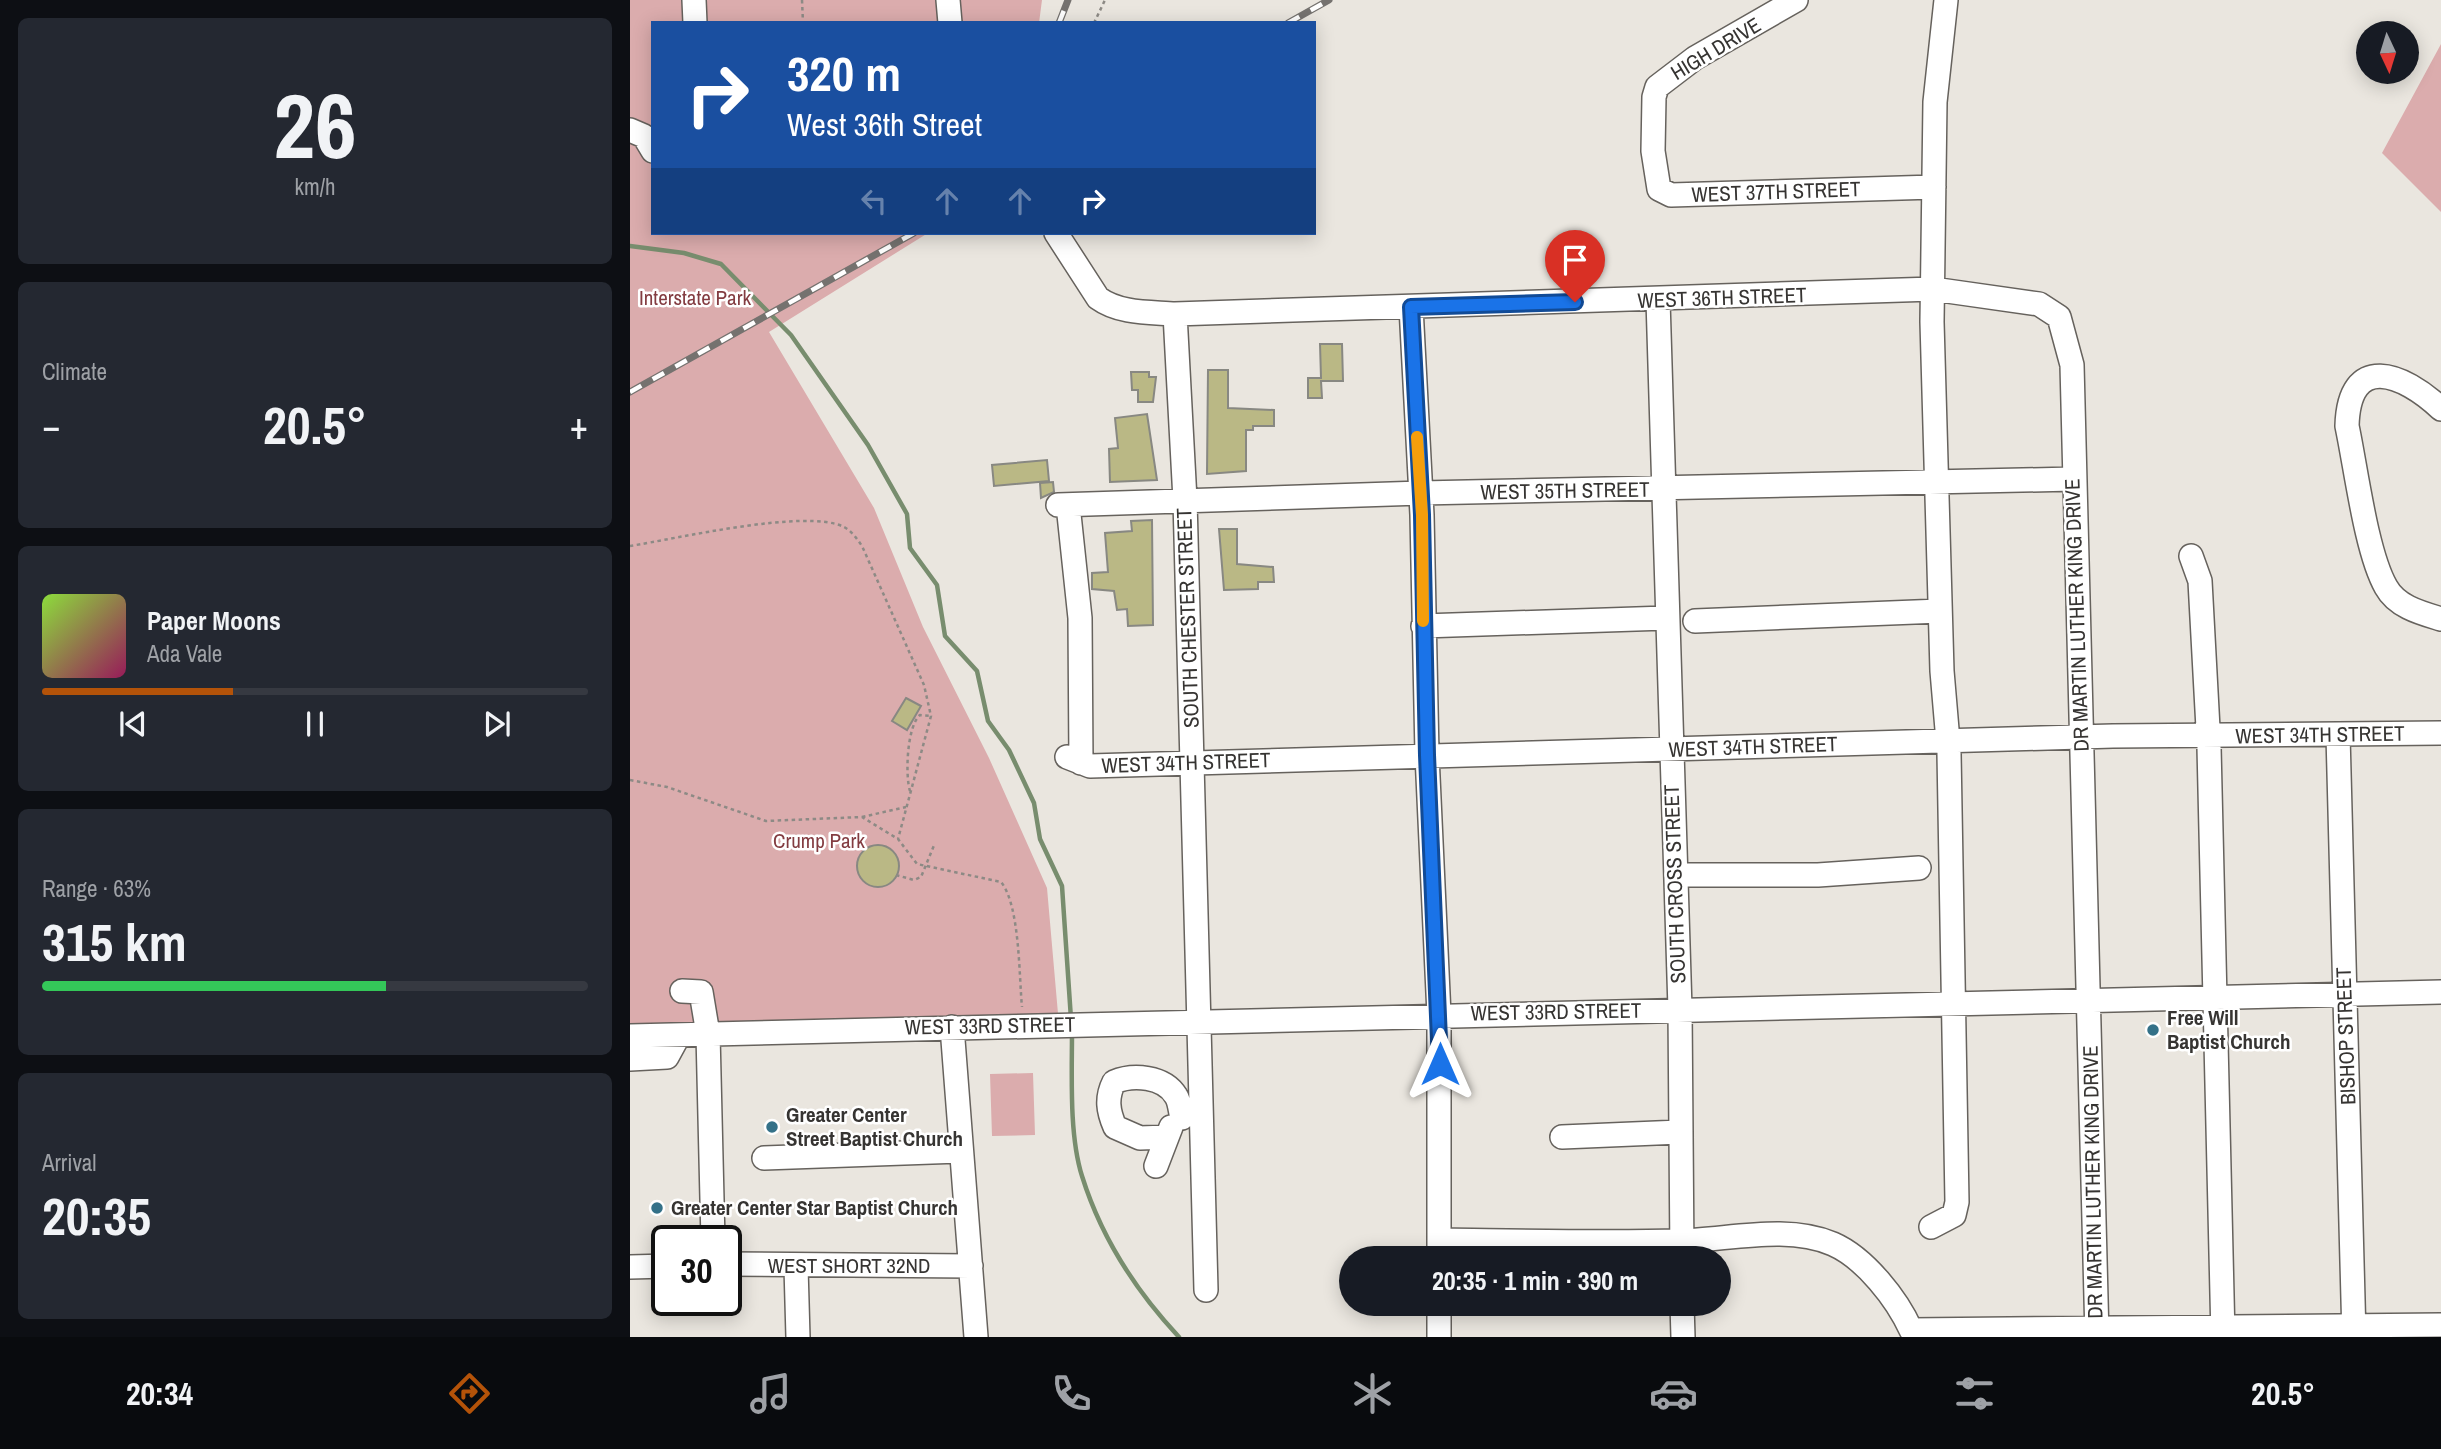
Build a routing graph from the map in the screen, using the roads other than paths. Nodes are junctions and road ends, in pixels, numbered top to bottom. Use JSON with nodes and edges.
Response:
{"nodes":[{"id":1,"x":694,"y":0,"type":"edge"},
{"id":2,"x":948,"y":0,"type":"edge"},
{"id":3,"x":1796,"y":0,"type":"edge"},
{"id":4,"x":1945,"y":0,"type":"edge"},
{"id":5,"x":695,"y":21,"type":"edge"},
{"id":6,"x":950,"y":21,"type":"edge"},
{"id":7,"x":630,"y":130,"type":"edge"},
{"id":8,"x":651,"y":148,"type":"edge"},
{"id":9,"x":1653,"y":151,"type":"joint"},
{"id":10,"x":1934,"y":187,"type":"junction"},
{"id":11,"x":1057,"y":235,"type":"edge"},
{"id":12,"x":1933,"y":289,"type":"junction"},
{"id":13,"x":1658,"y":300,"type":"junction"},
{"id":14,"x":1411,"y":307,"type":"junction"},
{"id":15,"x":1175,"y":314,"type":"junction"},
{"id":16,"x":2441,"y":409,"type":"edge"},
{"id":17,"x":2074,"y":479,"type":"junction"},
{"id":18,"x":1939,"y":481,"type":"junction"},
{"id":19,"x":1663,"y":488,"type":"junction"},
{"id":20,"x":1421,"y":493,"type":"junction"},
{"id":21,"x":1185,"y":500,"type":"junction"},
{"id":22,"x":2190,"y":556,"type":"dead end"},
{"id":23,"x":1940,"y":611,"type":"junction"},
{"id":24,"x":1666,"y":618,"type":"junction"},
{"id":25,"x":2441,"y":619,"type":"edge"},
{"id":26,"x":1695,"y":621,"type":"dead end"},
{"id":27,"x":1423,"y":626,"type":"junction"},
{"id":28,"x":2441,"y":733,"type":"edge"},
{"id":29,"x":2338,"y":735,"type":"junction"},
{"id":30,"x":2207,"y":736,"type":"junction"},
{"id":31,"x":2080,"y":738,"type":"junction"},
{"id":32,"x":1947,"y":741,"type":"junction"},
{"id":33,"x":1670,"y":749,"type":"junction"},
{"id":34,"x":1427,"y":755,"type":"junction"},
{"id":35,"x":1074,"y":760,"type":"joint"},
{"id":36,"x":1192,"y":764,"type":"junction"},
{"id":37,"x":1919,"y":868,"type":"dead end"},
{"id":38,"x":1676,"y":875,"type":"junction"},
{"id":39,"x":682,"y":990,"type":"dead end"},
{"id":40,"x":2441,"y":992,"type":"edge"},
{"id":41,"x":2344,"y":993,"type":"junction"},
{"id":42,"x":2213,"y":996,"type":"junction"},
{"id":43,"x":2088,"y":998,"type":"junction"},
{"id":44,"x":1955,"y":1002,"type":"junction"},
{"id":45,"x":1680,"y":1009,"type":"junction"},
{"id":46,"x":1439,"y":1015,"type":"junction"},
{"id":47,"x":1198,"y":1022,"type":"junction"},
{"id":48,"x":952,"y":1027,"type":"junction"},
{"id":49,"x":708,"y":1034,"type":"junction"},
{"id":50,"x":678,"y":1035,"type":"junction"},
{"id":51,"x":630,"y":1036,"type":"edge"},
{"id":52,"x":630,"y":1059,"type":"edge"},
{"id":53,"x":1192,"y":1116,"type":"junction"},
{"id":54,"x":1680,"y":1132,"type":"junction"},
{"id":55,"x":1167,"y":1138,"type":"junction"},
{"id":56,"x":1562,"y":1138,"type":"dead end"},
{"id":57,"x":960,"y":1151,"type":"junction"},
{"id":58,"x":764,"y":1158,"type":"dead end"},
{"id":59,"x":1156,"y":1166,"type":"dead end"},
{"id":60,"x":713,"y":1225,"type":"edge"},
{"id":61,"x":1931,"y":1227,"type":"dead end"},
{"id":62,"x":1439,"y":1246,"type":"edge"},
{"id":63,"x":1682,"y":1246,"type":"edge"},
{"id":64,"x":1711,"y":1246,"type":"edge"},
{"id":65,"x":742,"y":1265,"type":"edge"},
{"id":66,"x":651,"y":1266,"type":"edge"},
{"id":67,"x":971,"y":1266,"type":"junction"},
{"id":68,"x":630,"y":1267,"type":"edge"},
{"id":69,"x":796,"y":1267,"type":"junction"},
{"id":70,"x":1206,"y":1290,"type":"dead end"},
{"id":71,"x":1439,"y":1316,"type":"edge"},
{"id":72,"x":1682,"y":1316,"type":"edge"},
{"id":73,"x":2441,"y":1325,"type":"edge"},
{"id":74,"x":2223,"y":1332,"type":"edge"},
{"id":75,"x":2353,"y":1332,"type":"edge"},
{"id":76,"x":1911,"y":1333,"type":"edge"},
{"id":77,"x":2097,"y":1333,"type":"edge"},
{"id":78,"x":798,"y":1337,"type":"edge"},
{"id":79,"x":976,"y":1337,"type":"edge"},
{"id":80,"x":1439,"y":1337,"type":"edge"},
{"id":81,"x":1683,"y":1337,"type":"edge"}],
"edges":[{"from":1,"to":5,"type":"street"},
{"from":2,"to":6,"type":"street"},
{"from":3,"to":9,"type":"street","name":"HIGH DRIVE"},
{"from":4,"to":10,"type":"street"},
{"from":7,"to":8,"type":"street"},
{"from":9,"to":10,"type":"street","name":"WEST 37TH STREET"},
{"from":10,"to":12,"type":"street"},
{"from":11,"to":15,"type":"street"},
{"from":12,"to":13,"type":"street","name":"WEST 36TH STREET"},
{"from":12,"to":17,"type":"street","name":"DR MARTIN LUTHER KING DRIVE"},
{"from":12,"to":18,"type":"street"},
{"from":13,"to":14,"type":"street","name":"WEST 36TH STREET"},
{"from":13,"to":19,"type":"street","name":"SOUTH CROSS STREET"},
{"from":14,"to":15,"type":"street","name":"WEST 36TH STREET"},
{"from":14,"to":20,"type":"street"},
{"from":15,"to":21,"type":"street","name":"SOUTH CHESTER STREET"},
{"from":16,"to":25,"type":"street"},
{"from":17,"to":18,"type":"street","name":"WEST 35TH STREET"},
{"from":17,"to":31,"type":"street","name":"DR MARTIN LUTHER KING DRIVE"},
{"from":18,"to":19,"type":"street","name":"WEST 35TH STREET"},
{"from":18,"to":23,"type":"street"},
{"from":19,"to":20,"type":"street","name":"WEST 35TH STREET"},
{"from":19,"to":24,"type":"street","name":"SOUTH CROSS STREET"},
{"from":20,"to":21,"type":"street","name":"WEST 35TH STREET"},
{"from":20,"to":27,"type":"street"},
{"from":21,"to":35,"type":"street","name":"WEST 35TH STREET"},
{"from":21,"to":36,"type":"street","name":"SOUTH CHESTER STREET"},
{"from":22,"to":30,"type":"street"},
{"from":23,"to":26,"type":"street"},
{"from":23,"to":32,"type":"street"},
{"from":24,"to":27,"type":"street"},
{"from":24,"to":33,"type":"street","name":"SOUTH CROSS STREET"},
{"from":27,"to":34,"type":"street"},
{"from":28,"to":29,"type":"street","name":"WEST 34TH STREET"},
{"from":29,"to":30,"type":"street","name":"WEST 34TH STREET"},
{"from":29,"to":41,"type":"street","name":"BISHOP STREET"},
{"from":30,"to":31,"type":"street","name":"WEST 34TH STREET"},
{"from":30,"to":42,"type":"street"},
{"from":31,"to":32,"type":"street","name":"WEST 34TH STREET"},
{"from":31,"to":43,"type":"street","name":"DR MARTIN LUTHER KING DRIVE"},
{"from":32,"to":33,"type":"street","name":"WEST 34TH STREET"},
{"from":32,"to":44,"type":"street"},
{"from":33,"to":34,"type":"street","name":"WEST 34TH STREET"},
{"from":33,"to":38,"type":"street","name":"SOUTH CROSS STREET"},
{"from":34,"to":36,"type":"street","name":"WEST 34TH STREET"},
{"from":34,"to":46,"type":"street"},
{"from":35,"to":36,"type":"street","name":"WEST 34TH STREET"},
{"from":36,"to":47,"type":"street","name":"SOUTH CHESTER STREET"},
{"from":37,"to":38,"type":"street"},
{"from":38,"to":45,"type":"street","name":"SOUTH CROSS STREET"},
{"from":39,"to":49,"type":"street"},
{"from":40,"to":41,"type":"street","name":"WEST 33RD STREET"},
{"from":41,"to":42,"type":"street","name":"WEST 33RD STREET"},
{"from":41,"to":75,"type":"street","name":"BISHOP STREET"},
{"from":42,"to":43,"type":"street","name":"WEST 33RD STREET"},
{"from":42,"to":74,"type":"street"},
{"from":43,"to":44,"type":"street","name":"WEST 33RD STREET"},
{"from":43,"to":77,"type":"street","name":"DR MARTIN LUTHER KING DRIVE"},
{"from":44,"to":45,"type":"street","name":"WEST 33RD STREET"},
{"from":44,"to":61,"type":"street"},
{"from":45,"to":46,"type":"street","name":"WEST 33RD STREET"},
{"from":45,"to":54,"type":"street","name":"SOUTH CROSS STREET"},
{"from":46,"to":47,"type":"street","name":"WEST 33RD STREET"},
{"from":46,"to":62,"type":"street"},
{"from":47,"to":48,"type":"street","name":"WEST 33RD STREET"},
{"from":47,"to":53,"type":"street","name":"SOUTH CHESTER STREET"},
{"from":48,"to":49,"type":"street","name":"WEST 33RD STREET"},
{"from":48,"to":57,"type":"street"},
{"from":49,"to":50,"type":"street","name":"WEST 33RD STREET"},
{"from":49,"to":60,"type":"street"},
{"from":50,"to":51,"type":"street","name":"WEST 33RD STREET"},
{"from":50,"to":52,"type":"street"},
{"from":53,"to":55,"type":"street"},
{"from":53,"to":55,"type":"street"},
{"from":53,"to":70,"type":"street","name":"SOUTH CHESTER STREET"},
{"from":54,"to":56,"type":"street"},
{"from":54,"to":63,"type":"street","name":"SOUTH CROSS STREET"},
{"from":55,"to":59,"type":"street"},
{"from":57,"to":58,"type":"street"},
{"from":57,"to":67,"type":"street"},
{"from":64,"to":76,"type":"street"},
{"from":65,"to":69,"type":"street","name":"WEST SHORT 32ND"},
{"from":66,"to":68,"type":"street"},
{"from":67,"to":69,"type":"street","name":"WEST SHORT 32ND"},
{"from":67,"to":79,"type":"street"},
{"from":69,"to":78,"type":"street"},
{"from":71,"to":80,"type":"street"},
{"from":72,"to":81,"type":"street"},
{"from":73,"to":75,"type":"street"},
{"from":74,"to":75,"type":"street"},
{"from":74,"to":77,"type":"street"},
{"from":76,"to":77,"type":"street"}]}
